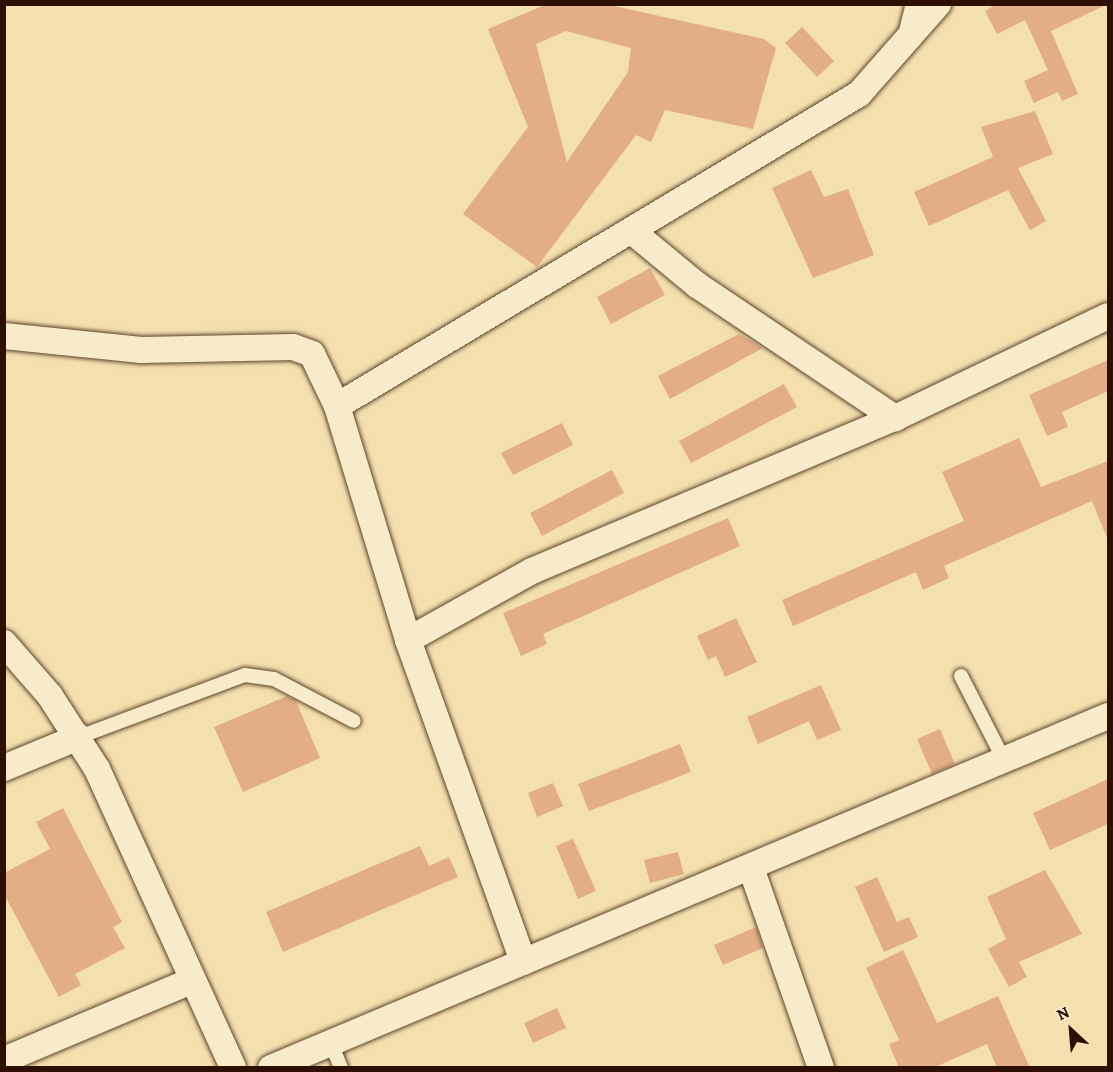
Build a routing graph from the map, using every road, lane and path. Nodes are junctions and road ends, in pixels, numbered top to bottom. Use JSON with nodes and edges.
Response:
{"nodes":[{"id":1,"x":913,"y":4,"type":"edge"},
{"id":2,"x":938,"y":4,"type":"edge"},
{"id":3,"x":903,"y":39,"type":"junction"},
{"id":4,"x":633,"y":232,"type":"junction"},
{"id":5,"x":1108,"y":316,"type":"edge"},
{"id":6,"x":4,"y":336,"type":"edge"},
{"id":7,"x":337,"y":406,"type":"junction"},
{"id":8,"x":895,"y":418,"type":"junction"},
{"id":9,"x":408,"y":640,"type":"junction"},
{"id":10,"x":4,"y":643,"type":"edge"},
{"id":11,"x":961,"y":676,"type":"dead end"},
{"id":12,"x":1108,"y":716,"type":"edge"},
{"id":13,"x":354,"y":721,"type":"dead end"},
{"id":14,"x":79,"y":737,"type":"junction"},
{"id":15,"x":1004,"y":760,"type":"junction"},
{"id":16,"x":4,"y":768,"type":"edge"},
{"id":17,"x":751,"y":868,"type":"junction"},
{"id":18,"x":523,"y":962,"type":"junction"},
{"id":19,"x":193,"y":980,"type":"junction"},
{"id":20,"x":331,"y":1043,"type":"junction"},
{"id":21,"x":4,"y":1059,"type":"edge"},
{"id":22,"x":233,"y":1068,"type":"edge"},
{"id":23,"x":271,"y":1068,"type":"edge"},
{"id":24,"x":341,"y":1068,"type":"edge"},
{"id":25,"x":821,"y":1068,"type":"edge"}],
"edges":[{"from":1,"to":3,"type":"lane"},
{"from":2,"to":3,"type":"street"},
{"from":3,"to":4,"type":"street"},
{"from":4,"to":7,"type":"street"},
{"from":4,"to":8,"type":"street"},
{"from":5,"to":8,"type":"street"},
{"from":6,"to":7,"type":"street"},
{"from":7,"to":9,"type":"street"},
{"from":8,"to":9,"type":"street"},
{"from":9,"to":18,"type":"street"},
{"from":10,"to":14,"type":"street"},
{"from":11,"to":15,"type":"lane"},
{"from":12,"to":15,"type":"street"},
{"from":13,"to":14,"type":"lane"},
{"from":14,"to":16,"type":"street"},
{"from":14,"to":19,"type":"street"},
{"from":15,"to":17,"type":"street"},
{"from":17,"to":18,"type":"street"},
{"from":17,"to":25,"type":"street"},
{"from":18,"to":20,"type":"street"},
{"from":19,"to":21,"type":"street"},
{"from":19,"to":22,"type":"street"},
{"from":20,"to":23,"type":"street"},
{"from":20,"to":24,"type":"lane"}]}
